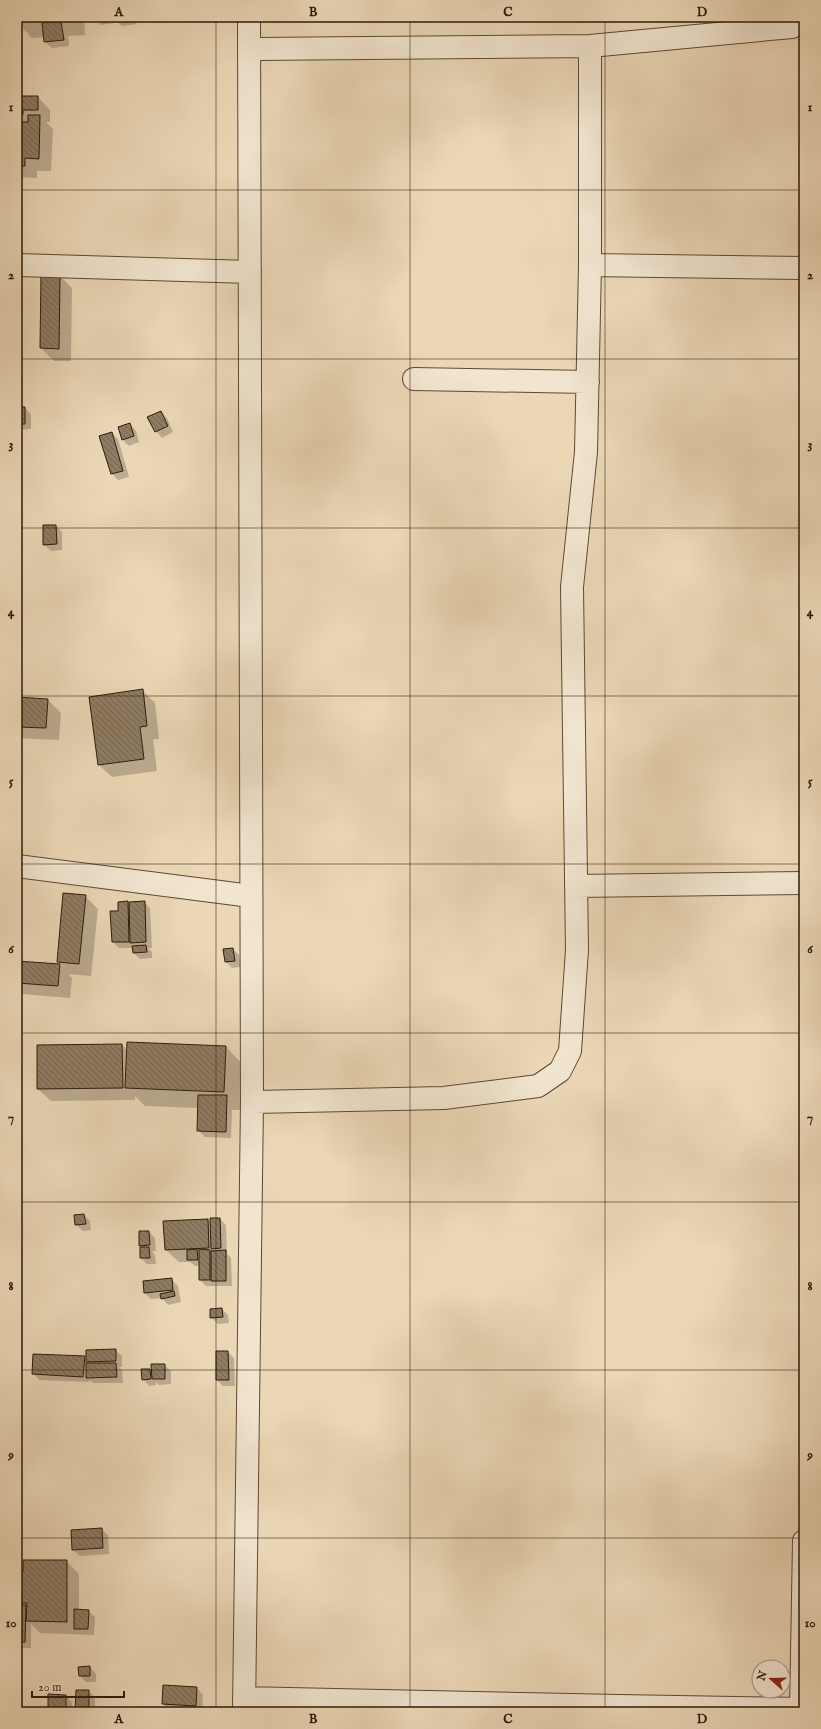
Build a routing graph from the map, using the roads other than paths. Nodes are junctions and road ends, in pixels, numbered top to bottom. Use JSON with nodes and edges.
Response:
{"nodes":[{"id":1,"x":249,"y":17,"type":"edge"},
{"id":2,"x":792,"y":27,"type":"dead end"},
{"id":3,"x":590,"y":46,"type":"junction"},
{"id":4,"x":249,"y":49,"type":"junction"},
{"id":5,"x":17,"y":265,"type":"edge"},
{"id":6,"x":590,"y":265,"type":"junction"},
{"id":7,"x":804,"y":268,"type":"edge"},
{"id":8,"x":250,"y":272,"type":"junction"},
{"id":9,"x":414,"y":380,"type":"dead end"},
{"id":10,"x":588,"y":382,"type":"junction"},
{"id":11,"x":17,"y":866,"type":"edge"},
{"id":12,"x":804,"y":882,"type":"edge"},
{"id":13,"x":576,"y":886,"type":"junction"},
{"id":14,"x":251,"y":896,"type":"junction"},
{"id":15,"x":252,"y":1102,"type":"junction"},
{"id":16,"x":804,"y":1541,"type":"edge"},
{"id":17,"x":804,"y":1576,"type":"edge"},
{"id":18,"x":244,"y":1705,"type":"edge"},
{"id":19,"x":495,"y":1708,"type":"edge"},
{"id":20,"x":801,"y":1710,"type":"edge"}],
"edges":[{"from":1,"to":4,"type":"street"},
{"from":2,"to":3,"type":"street"},
{"from":3,"to":4,"type":"street"},
{"from":3,"to":6,"type":"street"},
{"from":4,"to":8,"type":"street"},
{"from":5,"to":8,"type":"street"},
{"from":6,"to":7,"type":"street"},
{"from":6,"to":10,"type":"street"},
{"from":8,"to":14,"type":"street"},
{"from":9,"to":10,"type":"street"},
{"from":10,"to":13,"type":"street"},
{"from":11,"to":14,"type":"street"},
{"from":12,"to":13,"type":"street"},
{"from":13,"to":15,"type":"street"},
{"from":14,"to":15,"type":"street"},
{"from":15,"to":18,"type":"street"},
{"from":16,"to":17,"type":"street"},
{"from":17,"to":20,"type":"street"},
{"from":18,"to":19,"type":"street"},
{"from":19,"to":20,"type":"street"}]}
